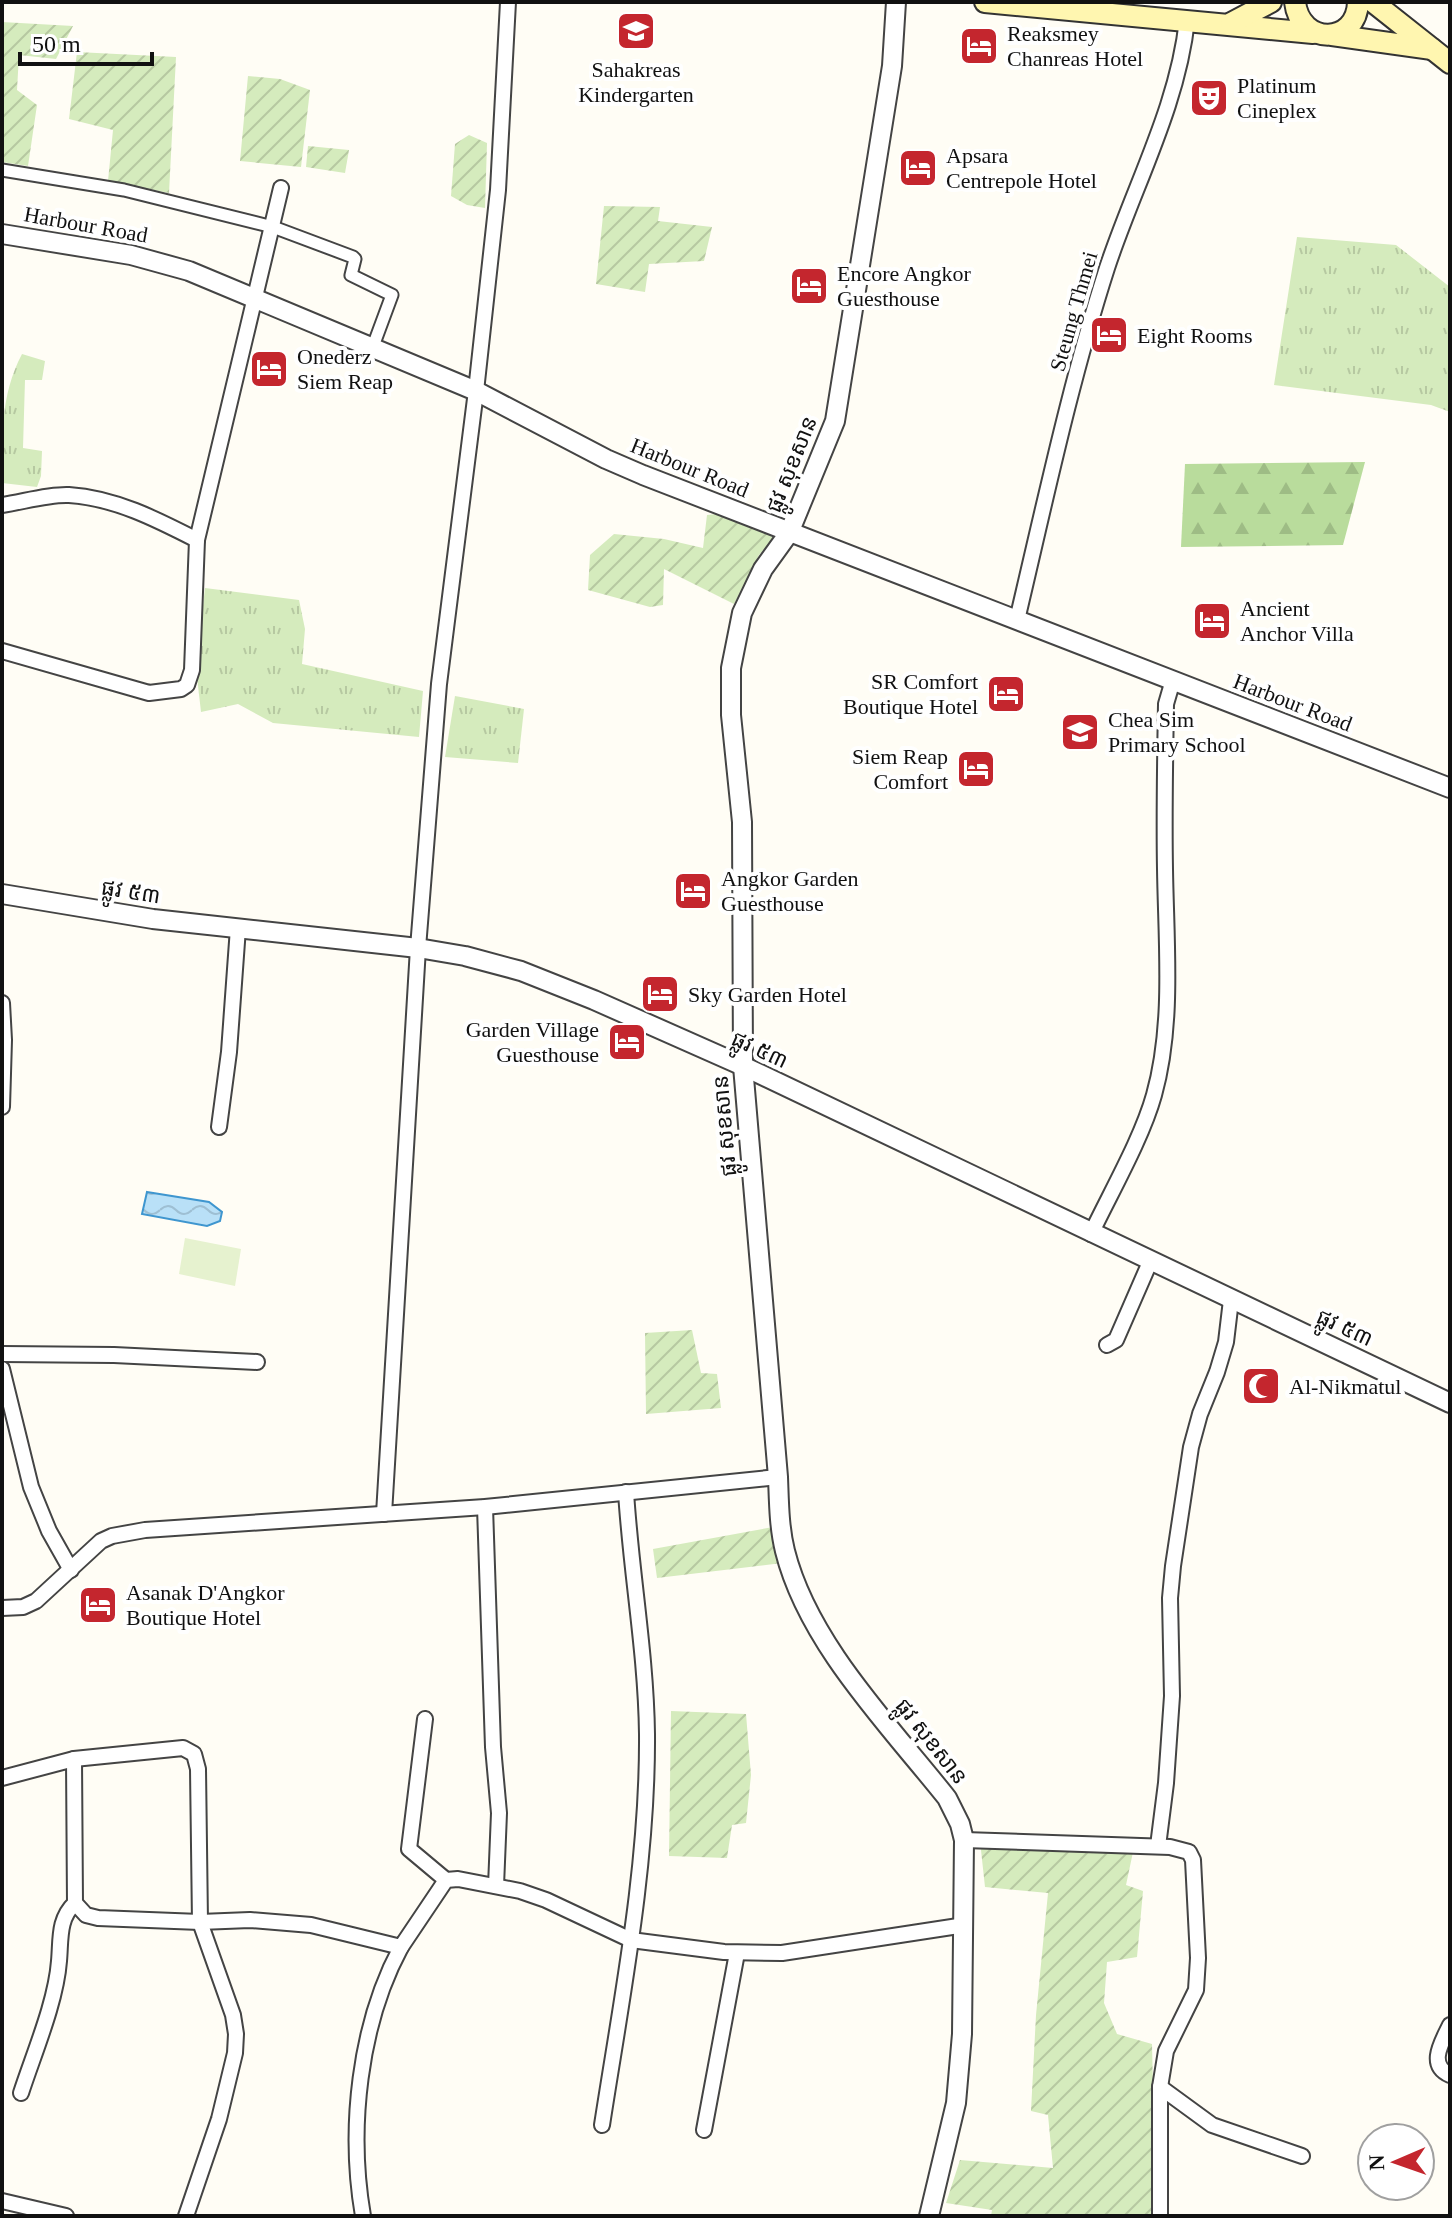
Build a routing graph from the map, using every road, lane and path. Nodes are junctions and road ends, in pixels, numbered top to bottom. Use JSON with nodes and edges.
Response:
{"nodes":[{"id":1,"x":508,"y":2,"type":"edge"},
{"id":2,"x":896,"y":2,"type":"edge"},
{"id":3,"x":985,"y":2,"type":"edge"},
{"id":4,"x":1271,"y":2,"type":"edge"},
{"id":5,"x":1295,"y":2,"type":"edge"},
{"id":6,"x":1358,"y":2,"type":"edge"},
{"id":7,"x":1373,"y":2,"type":"edge"},
{"id":8,"x":1056,"y":5,"type":"edge"},
{"id":9,"x":1187,"y":20,"type":"junction"},
{"id":10,"x":1231,"y":23,"type":"junction"},
{"id":11,"x":1323,"y":34,"type":"junction"},
{"id":12,"x":1402,"y":46,"type":"junction"},
{"id":13,"x":1441,"y":50,"type":"edge"},
{"id":14,"x":1450,"y":63,"type":"edge"},
{"id":15,"x":1450,"y":76,"type":"edge"},
{"id":16,"x":2,"y":170,"type":"edge"},
{"id":17,"x":281,"y":188,"type":"dead end"},
{"id":18,"x":273,"y":227,"type":"junction"},
{"id":19,"x":2,"y":234,"type":"edge"},
{"id":20,"x":256,"y":298,"type":"junction"},
{"id":21,"x":372,"y":349,"type":"junction"},
{"id":22,"x":476,"y":391,"type":"junction"},
{"id":23,"x":2,"y":505,"type":"edge"},
{"id":24,"x":789,"y":533,"type":"junction"},
{"id":25,"x":197,"y":540,"type":"junction"},
{"id":26,"x":1017,"y":620,"type":"junction"},
{"id":27,"x":2,"y":651,"type":"edge"},
{"id":28,"x":1173,"y":680,"type":"junction"},
{"id":29,"x":1450,"y":788,"type":"edge"},
{"id":30,"x":2,"y":894,"type":"edge"},
{"id":31,"x":238,"y":928,"type":"junction"},
{"id":32,"x":418,"y":948,"type":"junction"},
{"id":33,"x":2,"y":1003,"type":"edge"},
{"id":34,"x":3,"y":1040,"type":"edge"},
{"id":35,"x":743,"y":1066,"type":"junction"},
{"id":36,"x":2,"y":1107,"type":"edge"},
{"id":37,"x":219,"y":1127,"type":"dead end"},
{"id":38,"x":1091,"y":1234,"type":"junction"},
{"id":39,"x":1150,"y":1262,"type":"junction"},
{"id":40,"x":1231,"y":1300,"type":"junction"},
{"id":41,"x":1107,"y":1345,"type":"dead end"},
{"id":42,"x":2,"y":1354,"type":"edge"},
{"id":43,"x":257,"y":1362,"type":"dead end"},
{"id":44,"x":2,"y":1369,"type":"edge"},
{"id":45,"x":1450,"y":1403,"type":"edge"},
{"id":46,"x":778,"y":1477,"type":"junction"},
{"id":47,"x":626,"y":1492,"type":"junction"},
{"id":48,"x":485,"y":1507,"type":"junction"},
{"id":49,"x":384,"y":1514,"type":"junction"},
{"id":50,"x":71,"y":1570,"type":"junction"},
{"id":51,"x":2,"y":1608,"type":"edge"},
{"id":52,"x":425,"y":1719,"type":"dead end"},
{"id":53,"x":74,"y":1759,"type":"junction"},
{"id":54,"x":2,"y":1778,"type":"edge"},
{"id":55,"x":964,"y":1840,"type":"junction"},
{"id":56,"x":1158,"y":1846,"type":"junction"},
{"id":57,"x":446,"y":1880,"type":"junction"},
{"id":58,"x":496,"y":1886,"type":"junction"},
{"id":59,"x":75,"y":1903,"type":"junction"},
{"id":60,"x":200,"y":1922,"type":"junction"},
{"id":61,"x":965,"y":1925,"type":"junction"},
{"id":62,"x":631,"y":1940,"type":"junction"},
{"id":63,"x":401,"y":1947,"type":"junction"},
{"id":64,"x":737,"y":1953,"type":"junction"},
{"id":65,"x":1450,"y":2025,"type":"edge"},
{"id":66,"x":1450,"y":2075,"type":"edge"},
{"id":67,"x":1160,"y":2087,"type":"junction"},
{"id":68,"x":21,"y":2093,"type":"dead end"},
{"id":69,"x":602,"y":2125,"type":"dead end"},
{"id":70,"x":704,"y":2130,"type":"dead end"},
{"id":71,"x":1302,"y":2156,"type":"dead end"},
{"id":72,"x":2,"y":2201,"type":"edge"},
{"id":73,"x":66,"y":2216,"type":"edge"},
{"id":74,"x":186,"y":2216,"type":"edge"},
{"id":75,"x":363,"y":2216,"type":"edge"},
{"id":76,"x":929,"y":2216,"type":"edge"},
{"id":77,"x":1160,"y":2216,"type":"edge"}],
"edges":[{"from":1,"to":22,"type":"street"},
{"from":2,"to":24,"type":"street","name":"ផ្លូវ សុខសាន"},
{"from":3,"to":8,"type":"main road"},
{"from":4,"to":10,"type":"main road"},
{"from":5,"to":11,"type":"main road"},
{"from":6,"to":11,"type":"main road"},
{"from":7,"to":13,"type":"main road"},
{"from":8,"to":9,"type":"main road"},
{"from":9,"to":10,"type":"main road"},
{"from":9,"to":26,"type":"street","name":"Steung Thmei"},
{"from":10,"to":11,"type":"main road"},
{"from":11,"to":12,"type":"main road"},
{"from":12,"to":13,"type":"main road"},
{"from":12,"to":15,"type":"main road"},
{"from":13,"to":14,"type":"main road"},
{"from":16,"to":18,"type":"street"},
{"from":17,"to":18,"type":"street"},
{"from":18,"to":20,"type":"street"},
{"from":18,"to":21,"type":"street"},
{"from":19,"to":20,"type":"street","name":"Harbour Road"},
{"from":20,"to":21,"type":"street","name":"Harbour Road"},
{"from":20,"to":25,"type":"street"},
{"from":21,"to":22,"type":"street","name":"Harbour Road"},
{"from":22,"to":24,"type":"street","name":"Harbour Road"},
{"from":22,"to":32,"type":"street"},
{"from":23,"to":25,"type":"street"},
{"from":24,"to":26,"type":"street","name":"Harbour Road"},
{"from":24,"to":35,"type":"street","name":"ផ្លូវ សុខសាន"},
{"from":25,"to":27,"type":"street"},
{"from":26,"to":28,"type":"street","name":"Harbour Road"},
{"from":28,"to":29,"type":"street","name":"Harbour Road"},
{"from":28,"to":38,"type":"street"},
{"from":30,"to":31,"type":"street","name":"ផ្លូវ ៥៣"},
{"from":31,"to":32,"type":"street","name":"ផ្លូវ ៥៣"},
{"from":31,"to":37,"type":"street"},
{"from":32,"to":35,"type":"street","name":"ផ្លូវ ៥៣"},
{"from":32,"to":49,"type":"street"},
{"from":33,"to":34,"type":"street"},
{"from":34,"to":36,"type":"street"},
{"from":35,"to":38,"type":"street","name":"ផ្លូវ ៥៣"},
{"from":35,"to":46,"type":"street","name":"ផ្លូវ សុខសាន"},
{"from":38,"to":39,"type":"street","name":"ផ្លូវ ៥៣"},
{"from":39,"to":40,"type":"street","name":"ផ្លូវ ៥៣"},
{"from":39,"to":41,"type":"street"},
{"from":40,"to":45,"type":"street","name":"ផ្លូវ ៥៣"},
{"from":40,"to":56,"type":"street"},
{"from":42,"to":43,"type":"street"},
{"from":44,"to":50,"type":"street"},
{"from":46,"to":47,"type":"street"},
{"from":46,"to":55,"type":"street","name":"ផ្លូវ សុខសាន"},
{"from":47,"to":48,"type":"street"},
{"from":47,"to":62,"type":"street"},
{"from":48,"to":49,"type":"street"},
{"from":48,"to":58,"type":"street"},
{"from":49,"to":50,"type":"street"},
{"from":50,"to":51,"type":"street"},
{"from":52,"to":57,"type":"street"},
{"from":53,"to":54,"type":"street"},
{"from":53,"to":59,"type":"street"},
{"from":53,"to":60,"type":"street"},
{"from":55,"to":56,"type":"street"},
{"from":55,"to":61,"type":"street","name":"ផ្លូវ សុខសាន"},
{"from":56,"to":67,"type":"street"},
{"from":57,"to":58,"type":"street"},
{"from":57,"to":63,"type":"street"},
{"from":58,"to":62,"type":"street"},
{"from":59,"to":60,"type":"street"},
{"from":59,"to":68,"type":"street"},
{"from":60,"to":63,"type":"street"},
{"from":60,"to":74,"type":"street"},
{"from":61,"to":64,"type":"street"},
{"from":61,"to":76,"type":"street","name":"ផ្លូវ សុខសាន"},
{"from":62,"to":64,"type":"street"},
{"from":62,"to":69,"type":"street"},
{"from":63,"to":75,"type":"street"},
{"from":64,"to":70,"type":"street"},
{"from":65,"to":66,"type":"street"},
{"from":67,"to":71,"type":"street"},
{"from":67,"to":77,"type":"street"},
{"from":72,"to":73,"type":"street"}]}
